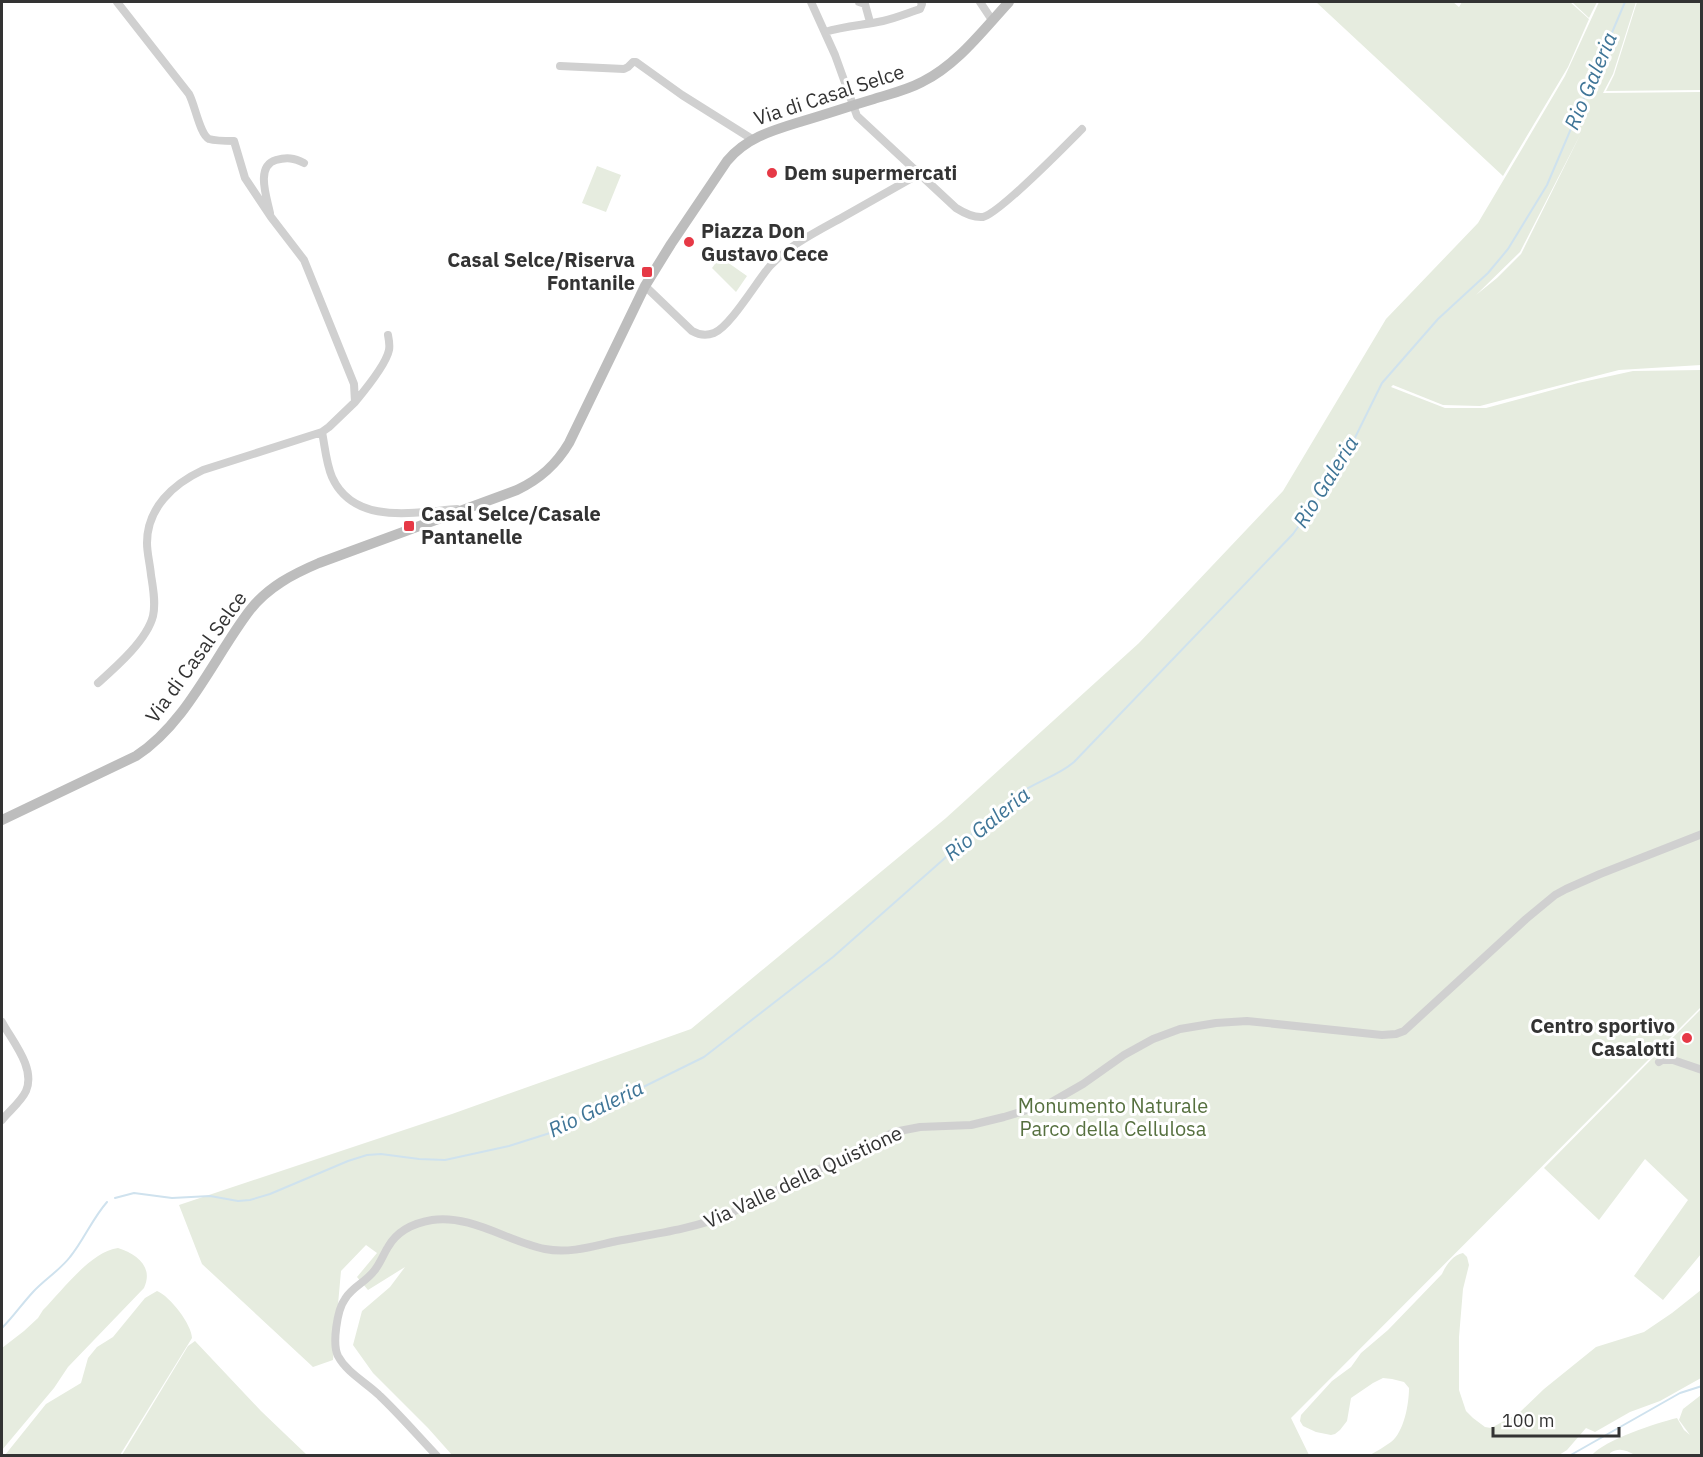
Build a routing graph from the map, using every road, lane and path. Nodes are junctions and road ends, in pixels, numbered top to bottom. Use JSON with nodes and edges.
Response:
{"nodes":[{"id":1,"x":117,"y":2,"type":"edge"},
{"id":2,"x":811,"y":2,"type":"edge"},
{"id":3,"x":865,"y":2,"type":"edge"},
{"id":4,"x":921,"y":2,"type":"edge"},
{"id":5,"x":980,"y":2,"type":"edge"},
{"id":6,"x":1009,"y":2,"type":"edge"},
{"id":7,"x":992,"y":20,"type":"junction"},
{"id":8,"x":870,"y":22,"type":"junction"},
{"id":9,"x":825,"y":32,"type":"junction"},
{"id":10,"x":560,"y":66,"type":"dead end"},
{"id":11,"x":853,"y":106,"type":"junction"},
{"id":12,"x":1082,"y":129,"type":"dead end"},
{"id":13,"x":752,"y":139,"type":"junction"},
{"id":14,"x":304,"y":163,"type":"dead end"},
{"id":15,"x":919,"y":174,"type":"junction"},
{"id":16,"x":271,"y":217,"type":"junction"},
{"id":17,"x":645,"y":286,"type":"junction"},
{"id":18,"x":388,"y":335,"type":"dead end"},
{"id":19,"x":355,"y":402,"type":"junction"},
{"id":20,"x":322,"y":432,"type":"junction"},
{"id":21,"x":468,"y":508,"type":"junction"},
{"id":22,"x":98,"y":683,"type":"dead end"},
{"id":23,"x":2,"y":820,"type":"edge"},
{"id":24,"x":1701,"y":834,"type":"edge"},
{"id":25,"x":2,"y":1022,"type":"edge"},
{"id":26,"x":1659,"y":1062,"type":"dead end"},
{"id":27,"x":1701,"y":1070,"type":"edge"},
{"id":28,"x":2,"y":1120,"type":"edge"},
{"id":29,"x":436,"y":1455,"type":"edge"}],
"edges":[{"from":1,"to":16,"type":"street"},
{"from":2,"to":9,"type":"street"},
{"from":3,"to":8,"type":"street"},
{"from":4,"to":8,"type":"street"},
{"from":5,"to":7,"type":"street"},
{"from":6,"to":7,"type":"main road","name":"Via di Casal Selce"},
{"from":7,"to":11,"type":"main road","name":"Via di Casal Selce"},
{"from":8,"to":9,"type":"street"},
{"from":9,"to":11,"type":"street"},
{"from":10,"to":13,"type":"street"},
{"from":11,"to":13,"type":"main road","name":"Via di Casal Selce"},
{"from":11,"to":15,"type":"street"},
{"from":12,"to":15,"type":"street"},
{"from":13,"to":17,"type":"main road","name":"Via di Casal Selce"},
{"from":14,"to":16,"type":"street"},
{"from":15,"to":17,"type":"street"},
{"from":16,"to":19,"type":"street"},
{"from":17,"to":21,"type":"main road","name":"Via di Casal Selce"},
{"from":18,"to":19,"type":"street"},
{"from":19,"to":20,"type":"street"},
{"from":20,"to":21,"type":"street"},
{"from":20,"to":22,"type":"street"},
{"from":21,"to":23,"type":"main road","name":"Via di Casal Selce"},
{"from":24,"to":29,"type":"street","name":"Via Valle della Quistione"},
{"from":25,"to":28,"type":"street"},
{"from":26,"to":27,"type":"street"}]}
